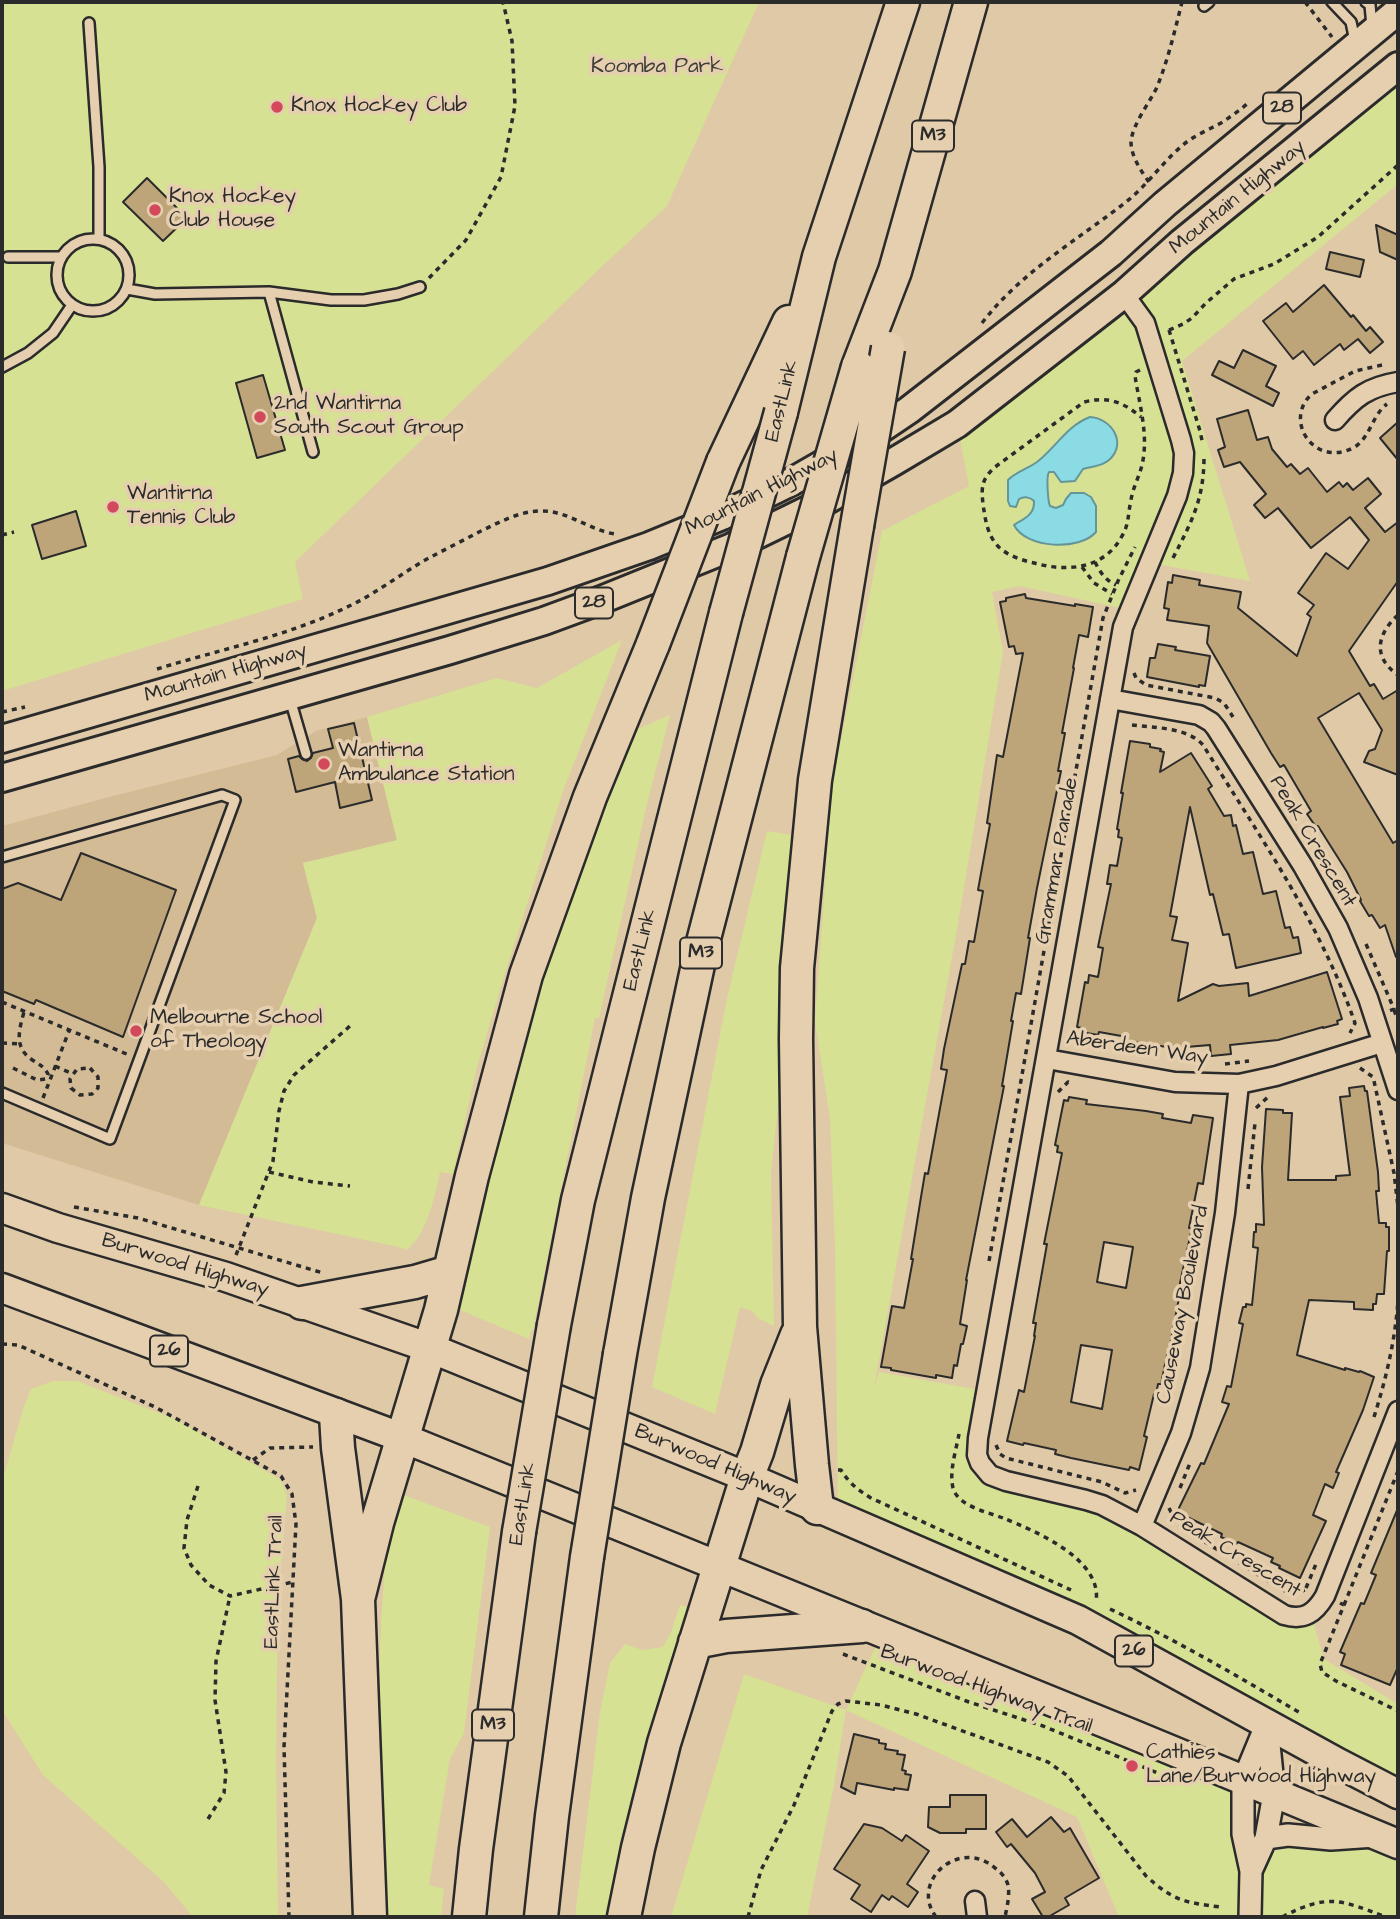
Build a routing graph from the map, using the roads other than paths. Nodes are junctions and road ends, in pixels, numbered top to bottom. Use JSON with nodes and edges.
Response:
{"nodes":[{"id":1,"x":903,"y":2,"type":"edge"},
{"id":2,"x":971,"y":2,"type":"edge"},
{"id":3,"x":1332,"y":2,"type":"edge"},
{"id":4,"x":1366,"y":2,"type":"edge"},
{"id":5,"x":1398,"y":12,"type":"edge"},
{"id":6,"x":89,"y":23,"type":"dead end"},
{"id":7,"x":1365,"y":39,"type":"junction"},
{"id":8,"x":1396,"y":68,"type":"edge"},
{"id":9,"x":99,"y":238,"type":"junction"},
{"id":10,"x":1111,"y":253,"type":"junction"},
{"id":11,"x":8,"y":257,"type":"dead end"},
{"id":12,"x":61,"y":257,"type":"junction"},
{"id":13,"x":819,"y":257,"type":"junction"},
{"id":14,"x":895,"y":271,"type":"junction"},
{"id":15,"x":420,"y":287,"type":"road end"},
{"id":16,"x":127,"y":289,"type":"junction"},
{"id":17,"x":269,"y":292,"type":"junction"},
{"id":18,"x":1124,"y":294,"type":"junction"},
{"id":19,"x":72,"y":305,"type":"junction"},
{"id":20,"x":2,"y":368,"type":"edge"},
{"id":21,"x":1398,"y":382,"type":"edge"},
{"id":22,"x":1335,"y":420,"type":"dead end"},
{"id":23,"x":313,"y":452,"type":"dead end"},
{"id":24,"x":289,"y":696,"type":"junction"},
{"id":25,"x":1110,"y":699,"type":"junction"},
{"id":26,"x":2,"y":739,"type":"edge"},
{"id":27,"x":306,"y":754,"type":"dead end"},
{"id":28,"x":2,"y":778,"type":"edge"},
{"id":29,"x":2,"y":857,"type":"edge"},
{"id":30,"x":1382,"y":1043,"type":"junction"},
{"id":31,"x":1047,"y":1059,"type":"junction"},
{"id":32,"x":1239,"y":1084,"type":"junction"},
{"id":33,"x":1398,"y":1090,"type":"edge"},
{"id":34,"x":2,"y":1093,"type":"edge"},
{"id":35,"x":2,"y":1208,"type":"edge"},
{"id":36,"x":449,"y":1272,"type":"junction"},
{"id":37,"x":2,"y":1288,"type":"edge"},
{"id":38,"x":302,"y":1303,"type":"junction"},
{"id":39,"x":800,"y":1327,"type":"junction"},
{"id":40,"x":430,"y":1348,"type":"junction"},
{"id":41,"x":1398,"y":1410,"type":"edge"},
{"id":42,"x":336,"y":1415,"type":"junction"},
{"id":43,"x":403,"y":1438,"type":"junction"},
{"id":44,"x":978,"y":1455,"type":"joint"},
{"id":45,"x":747,"y":1477,"type":"junction"},
{"id":46,"x":817,"y":1508,"type":"junction"},
{"id":47,"x":1142,"y":1526,"type":"junction"},
{"id":48,"x":719,"y":1567,"type":"junction"},
{"id":49,"x":358,"y":1599,"type":"junction"},
{"id":50,"x":862,"y":1626,"type":"junction"},
{"id":51,"x":695,"y":1642,"type":"junction"},
{"id":52,"x":1267,"y":1723,"type":"junction"},
{"id":53,"x":1243,"y":1781,"type":"junction"},
{"id":54,"x":1274,"y":1794,"type":"junction"},
{"id":55,"x":1398,"y":1794,"type":"edge"},
{"id":56,"x":1266,"y":1838,"type":"junction"},
{"id":57,"x":1388,"y":1840,"type":"edge"},
{"id":58,"x":1251,"y":1871,"type":"junction"},
{"id":59,"x":370,"y":1917,"type":"edge"},
{"id":60,"x":469,"y":1917,"type":"edge"},
{"id":61,"x":541,"y":1917,"type":"edge"},
{"id":62,"x":624,"y":1917,"type":"edge"},
{"id":63,"x":1250,"y":1917,"type":"edge"}],
"edges":[{"from":1,"to":13,"type":"highway","name":"EastLink","number":"M3"},
{"from":2,"to":14,"type":"highway","number":"M3"},
{"from":3,"to":7,"type":"lane"},
{"from":4,"to":7,"type":"lane"},
{"from":5,"to":7,"type":"main road","name":"Mountain Highway","number":"28"},
{"from":6,"to":9,"type":"lane"},
{"from":7,"to":8,"type":"main road"},
{"from":7,"to":10,"type":"main road","name":"Mountain Highway","number":"28"},
{"from":8,"to":18,"type":"main road","name":"Mountain Highway","number":"28"},
{"from":9,"to":12,"type":"lane"},
{"from":9,"to":16,"type":"lane"},
{"from":10,"to":18,"type":"main road"},
{"from":10,"to":26,"type":"main road","name":"Mountain Highway","number":"28"},
{"from":11,"to":12,"type":"lane"},
{"from":12,"to":19,"type":"lane"},
{"from":13,"to":36,"type":"highway","bridge":true},
{"from":13,"to":60,"type":"highway","name":"EastLink","number":"M3","bridge":true},
{"from":14,"to":39,"type":"highway","bridge":true},
{"from":14,"to":61,"type":"highway","number":"M3","bridge":true},
{"from":15,"to":17,"type":"lane"},
{"from":16,"to":17,"type":"lane"},
{"from":16,"to":19,"type":"lane"},
{"from":17,"to":23,"type":"lane"},
{"from":18,"to":24,"type":"main road","name":"Mountain Highway","number":"28"},
{"from":18,"to":25,"type":"street","name":"Grammar Parade"},
{"from":19,"to":20,"type":"lane"},
{"from":21,"to":22,"type":"street"},
{"from":24,"to":27,"type":"lane"},
{"from":24,"to":28,"type":"main road","name":"Mountain Highway","number":"28"},
{"from":25,"to":30,"type":"street","name":"Peak Crescent"},
{"from":25,"to":31,"type":"street","name":"Grammar Parade"},
{"from":29,"to":34,"type":"lane"},
{"from":30,"to":32,"type":"street","name":"Aberdeen Way"},
{"from":30,"to":33,"type":"street","name":"Peak Crescent"},
{"from":31,"to":32,"type":"street","name":"Aberdeen Way"},
{"from":31,"to":44,"type":"street","name":"Grammar Parade"},
{"from":32,"to":47,"type":"street","name":"Causeway Boulevard"},
{"from":35,"to":38,"type":"highway","name":"Burwood Highway","number":"26"},
{"from":36,"to":38,"type":"highway"},
{"from":36,"to":40,"type":"highway"},
{"from":37,"to":42,"type":"highway","number":"26"},
{"from":38,"to":40,"type":"highway","name":"Burwood Highway","number":"26"},
{"from":39,"to":45,"type":"highway"},
{"from":39,"to":46,"type":"highway"},
{"from":40,"to":43,"type":"highway"},
{"from":40,"to":45,"type":"highway","name":"Burwood Highway","number":"26"},
{"from":41,"to":47,"type":"street","name":"Peak Crescent"},
{"from":42,"to":43,"type":"highway","number":"26"},
{"from":42,"to":49,"type":"highway"},
{"from":43,"to":48,"type":"highway","number":"26"},
{"from":43,"to":49,"type":"highway"},
{"from":44,"to":47,"type":"street","name":"Peak Crescent"},
{"from":45,"to":46,"type":"highway","name":"Burwood Highway","number":"26"},
{"from":45,"to":48,"type":"highway"},
{"from":46,"to":52,"type":"highway","name":"Burwood Highway","number":"26"},
{"from":48,"to":50,"type":"highway","number":"26"},
{"from":48,"to":51,"type":"highway"},
{"from":49,"to":59,"type":"highway"},
{"from":50,"to":51,"type":"highway"},
{"from":50,"to":53,"type":"highway","number":"26"},
{"from":51,"to":62,"type":"highway"},
{"from":52,"to":53,"type":"street"},
{"from":52,"to":54,"type":"street"},
{"from":52,"to":55,"type":"highway","name":"Burwood Highway","number":"26"},
{"from":53,"to":54,"type":"highway","number":"26"},
{"from":53,"to":58,"type":"street"},
{"from":54,"to":56,"type":"street"},
{"from":54,"to":57,"type":"highway","number":"26"},
{"from":56,"to":57,"type":"street"},
{"from":56,"to":58,"type":"street"},
{"from":58,"to":63,"type":"street"}]}
